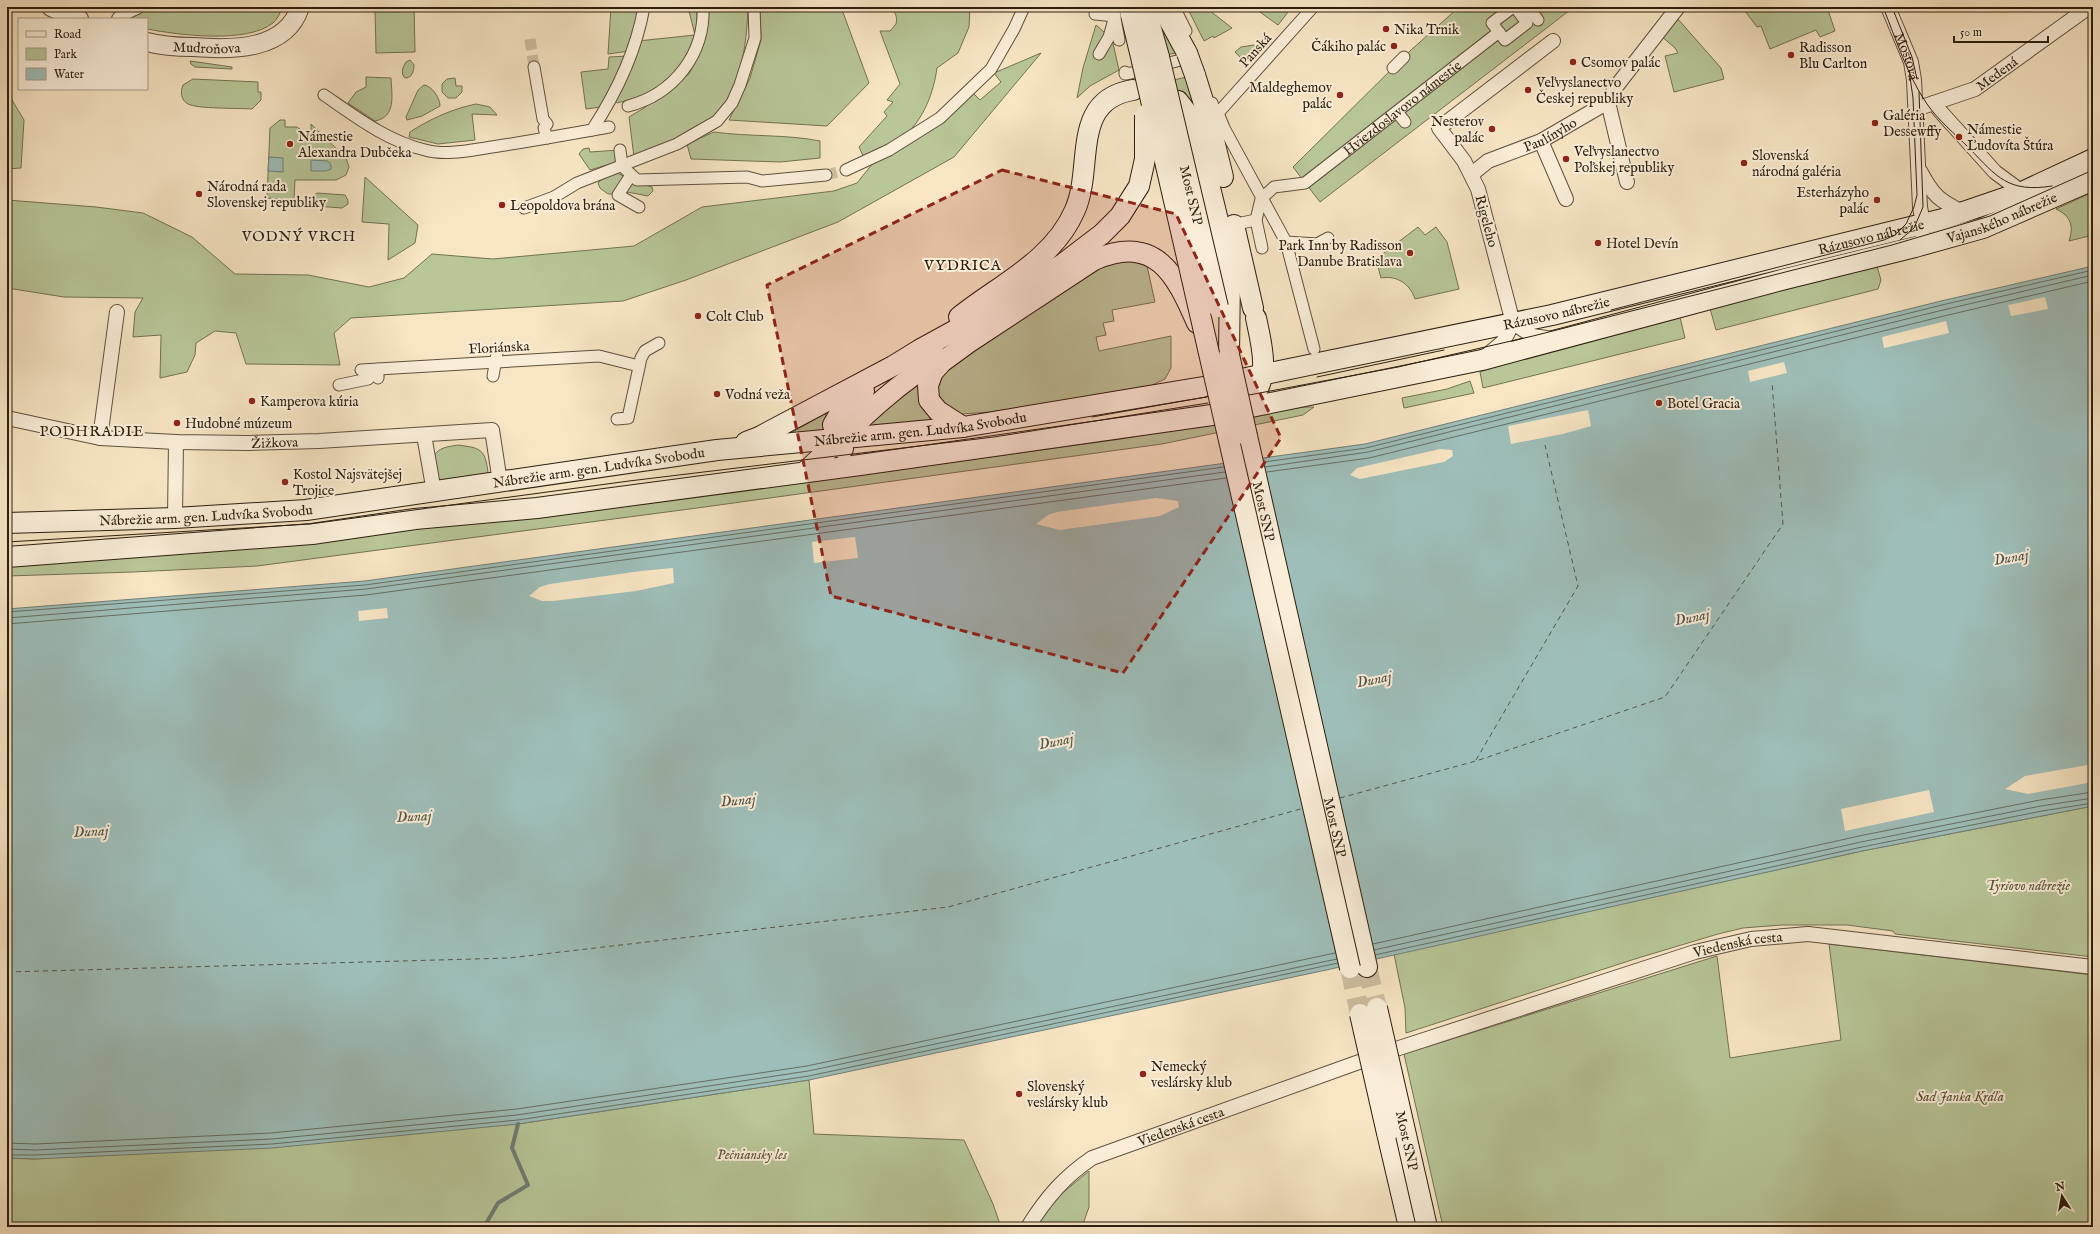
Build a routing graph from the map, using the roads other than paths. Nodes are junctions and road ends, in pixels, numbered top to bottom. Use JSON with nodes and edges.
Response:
{"nodes":[{"id":1,"x":51,"y":7,"type":"edge"},
{"id":2,"x":137,"y":7,"type":"edge"},
{"id":3,"x":300,"y":7,"type":"edge"},
{"id":4,"x":644,"y":7,"type":"edge"},
{"id":5,"x":703,"y":7,"type":"edge"},
{"id":6,"x":754,"y":7,"type":"edge"},
{"id":7,"x":1024,"y":7,"type":"edge"},
{"id":8,"x":1145,"y":7,"type":"edge"},
{"id":9,"x":1162,"y":7,"type":"edge"},
{"id":10,"x":1174,"y":7,"type":"edge"},
{"id":11,"x":1313,"y":7,"type":"edge"},
{"id":12,"x":1678,"y":7,"type":"edge"},
{"id":13,"x":1888,"y":7,"type":"edge"},
{"id":14,"x":2089,"y":7,"type":"edge"},
{"id":15,"x":1521,"y":8,"type":"edge"},
{"id":16,"x":1119,"y":10,"type":"edge"},
{"id":17,"x":1095,"y":14,"type":"dead end"},
{"id":18,"x":77,"y":18,"type":"edge"},
{"id":19,"x":120,"y":18,"type":"edge"},
{"id":20,"x":1538,"y":20,"type":"dead end"},
{"id":21,"x":1499,"y":32,"type":"junction"},
{"id":22,"x":1119,"y":40,"type":"dead end"},
{"id":23,"x":1553,"y":41,"type":"dead end"},
{"id":24,"x":148,"y":42,"type":"edge"},
{"id":25,"x":1099,"y":54,"type":"dead end"},
{"id":26,"x":1184,"y":57,"type":"junction"},
{"id":27,"x":1404,"y":57,"type":"dead end"},
{"id":28,"x":534,"y":67,"type":"tunnel mouth"},
{"id":29,"x":1393,"y":68,"type":"dead end"},
{"id":30,"x":1143,"y":69,"type":"junction"},
{"id":31,"x":324,"y":96,"type":"dead end"},
{"id":32,"x":1178,"y":101,"type":"dead end"},
{"id":33,"x":1608,"y":102,"type":"junction"},
{"id":34,"x":1934,"y":103,"type":"junction"},
{"id":35,"x":628,"y":106,"type":"dead end"},
{"id":36,"x":1916,"y":109,"type":"junction"},
{"id":37,"x":1397,"y":112,"type":"junction"},
{"id":38,"x":1218,"y":113,"type":"junction"},
{"id":39,"x":1405,"y":122,"type":"dead end"},
{"id":40,"x":609,"y":127,"type":"dead end"},
{"id":41,"x":544,"y":129,"type":"junction"},
{"id":42,"x":592,"y":130,"type":"junction"},
{"id":43,"x":685,"y":133,"type":"dead end"},
{"id":44,"x":1541,"y":142,"type":"junction"},
{"id":45,"x":677,"y":146,"type":"junction"},
{"id":46,"x":620,"y":150,"type":"dead end"},
{"id":47,"x":2093,"y":159,"type":"edge"},
{"id":48,"x":622,"y":166,"type":"junction"},
{"id":49,"x":1919,"y":169,"type":"junction"},
{"id":50,"x":846,"y":170,"type":"tunnel mouth"},
{"id":51,"x":1472,"y":174,"type":"junction"},
{"id":52,"x":631,"y":175,"type":"junction"},
{"id":53,"x":826,"y":175,"type":"tunnel mouth"},
{"id":54,"x":2093,"y":180,"type":"edge"},
{"id":55,"x":1627,"y":182,"type":"dead end"},
{"id":56,"x":2022,"y":192,"type":"junction"},
{"id":57,"x":1261,"y":199,"type":"junction"},
{"id":58,"x":1566,"y":199,"type":"dead end"},
{"id":59,"x":639,"y":207,"type":"dead end"},
{"id":60,"x":524,"y":208,"type":"dead end"},
{"id":61,"x":1964,"y":213,"type":"junction"},
{"id":62,"x":1256,"y":220,"type":"junction"},
{"id":63,"x":1241,"y":223,"type":"dead end"},
{"id":64,"x":1923,"y":223,"type":"junction"},
{"id":65,"x":1328,"y":238,"type":"dead end"},
{"id":66,"x":1286,"y":242,"type":"junction"},
{"id":67,"x":1262,"y":248,"type":"dead end"},
{"id":68,"x":1908,"y":249,"type":"junction"},
{"id":69,"x":117,"y":312,"type":"dead end"},
{"id":70,"x":1513,"y":323,"type":"junction"},
{"id":71,"x":1560,"y":338,"type":"junction"},
{"id":72,"x":659,"y":343,"type":"dead end"},
{"id":73,"x":968,"y":343,"type":"junction"},
{"id":74,"x":1208,"y":349,"type":"junction"},
{"id":75,"x":919,"y":350,"type":"junction"},
{"id":76,"x":1263,"y":352,"type":"junction"},
{"id":77,"x":1229,"y":355,"type":"junction"},
{"id":78,"x":496,"y":358,"type":"junction"},
{"id":79,"x":1311,"y":358,"type":"junction"},
{"id":80,"x":1482,"y":360,"type":"junction"},
{"id":81,"x":639,"y":366,"type":"junction"},
{"id":82,"x":893,"y":366,"type":"junction"},
{"id":83,"x":361,"y":370,"type":"dead end"},
{"id":84,"x":378,"y":374,"type":"junction"},
{"id":85,"x":492,"y":376,"type":"dead end"},
{"id":86,"x":1255,"y":376,"type":"junction"},
{"id":87,"x":339,"y":385,"type":"dead end"},
{"id":88,"x":1195,"y":388,"type":"dead end"},
{"id":89,"x":1212,"y":415,"type":"dead end"},
{"id":90,"x":7,"y":418,"type":"edge"},
{"id":91,"x":617,"y":419,"type":"dead end"},
{"id":92,"x":963,"y":427,"type":"junction"},
{"id":93,"x":424,"y":435,"type":"junction"},
{"id":94,"x":100,"y":438,"type":"junction"},
{"id":95,"x":840,"y":439,"type":"junction"},
{"id":96,"x":176,"y":442,"type":"junction"},
{"id":97,"x":717,"y":450,"type":"junction"},
{"id":98,"x":860,"y":465,"type":"junction"},
{"id":99,"x":805,"y":472,"type":"junction"},
{"id":100,"x":500,"y":482,"type":"junction"},
{"id":101,"x":434,"y":492,"type":"junction"},
{"id":102,"x":175,"y":518,"type":"junction"},
{"id":103,"x":7,"y":523,"type":"edge"},
{"id":104,"x":7,"y":557,"type":"edge"},
{"id":105,"x":2093,"y":967,"type":"edge"},
{"id":106,"x":1396,"y":1049,"type":"dead end"},
{"id":107,"x":1359,"y":1062,"type":"dead end"},
{"id":108,"x":1028,"y":1227,"type":"edge"},
{"id":109,"x":1409,"y":1227,"type":"edge"},
{"id":110,"x":1426,"y":1227,"type":"edge"}],
"edges":[{"from":1,"to":18,"type":"street"},
{"from":2,"to":19,"type":"street"},
{"from":3,"to":24,"type":"street","name":"Mudroňova"},
{"from":4,"to":42,"type":"street"},
{"from":5,"to":35,"type":"street"},
{"from":6,"to":45,"type":"street"},
{"from":7,"to":50,"type":"street"},
{"from":8,"to":30,"type":"main road"},
{"from":9,"to":26,"type":"main road"},
{"from":10,"to":38,"type":"street"},
{"from":11,"to":38,"type":"street","name":"Panská"},
{"from":12,"to":33,"type":"street","name":"Paulínyho"},
{"from":13,"to":36,"type":"street","name":"Mostová"},
{"from":14,"to":34,"type":"street","name":"Medená"},
{"from":15,"to":20,"type":"street"},
{"from":15,"to":21,"type":"street"},
{"from":15,"to":21,"type":"street"},
{"from":16,"to":17,"type":"street"},
{"from":16,"to":22,"type":"street"},
{"from":16,"to":25,"type":"street"},
{"from":16,"to":30,"type":"main road"},
{"from":21,"to":37,"type":"street","name":"Hviezdoslavovo námestie"},
{"from":23,"to":51,"type":"street","name":"Rigeleho"},
{"from":26,"to":30,"type":"street"},
{"from":26,"to":76,"type":"main road","bridge":true},
{"from":27,"to":29,"type":"street"},
{"from":28,"to":41,"type":"street"},
{"from":30,"to":74,"type":"main road","name":"Most SNP","bridge":true},
{"from":30,"to":75,"type":"main road"},
{"from":30,"to":75,"type":"main road","bridge":true},
{"from":30,"to":77,"type":"main road","name":"Most SNP","bridge":true},
{"from":31,"to":41,"type":"street"},
{"from":32,"to":77,"type":"main road"},
{"from":33,"to":44,"type":"street","name":"Paulínyho"},
{"from":33,"to":55,"type":"street"},
{"from":34,"to":36,"type":"street","name":"Medená"},
{"from":34,"to":56,"type":"street"},
{"from":36,"to":49,"type":"street"},
{"from":37,"to":39,"type":"street"},
{"from":37,"to":57,"type":"street","name":"Hviezdoslavovo námestie"},
{"from":38,"to":57,"type":"street"},
{"from":40,"to":42,"type":"street"},
{"from":41,"to":42,"type":"street"},
{"from":43,"to":45,"type":"street"},
{"from":44,"to":51,"type":"street","name":"Paulínyho"},
{"from":44,"to":58,"type":"street"},
{"from":45,"to":48,"type":"street"},
{"from":46,"to":48,"type":"street"},
{"from":47,"to":56,"type":"main road","name":"Vajanského nábrežie"},
{"from":48,"to":52,"type":"street"},
{"from":48,"to":60,"type":"street"},
{"from":49,"to":61,"type":"street"},
{"from":49,"to":64,"type":"street"},
{"from":51,"to":70,"type":"street","name":"Rigeleho"},
{"from":52,"to":53,"type":"street"},
{"from":52,"to":59,"type":"street"},
{"from":54,"to":68,"type":"main road","name":"Vajanského nábrežie"},
{"from":56,"to":61,"type":"main road","name":"Vajanského nábrežie"},
{"from":57,"to":62,"type":"street"},
{"from":57,"to":66,"type":"street"},
{"from":61,"to":64,"type":"main road","name":"Vajanského nábrežie"},
{"from":62,"to":63,"type":"street"},
{"from":62,"to":67,"type":"street"},
{"from":64,"to":68,"type":"street","name":"Rázusovo nábrežie"},
{"from":64,"to":70,"type":"main road","name":"Rázusovo nábrežie"},
{"from":65,"to":66,"type":"street"},
{"from":66,"to":79,"type":"street"},
{"from":68,"to":71,"type":"main road","name":"Rázusovo nábrežie"},
{"from":69,"to":94,"type":"street"},
{"from":70,"to":71,"type":"street"},
{"from":70,"to":79,"type":"main road","name":"Rázusovo nábrežie"},
{"from":70,"to":80,"type":"street"},
{"from":71,"to":80,"type":"main road","name":"Rázusovo nábrežie"},
{"from":72,"to":81,"type":"street"},
{"from":73,"to":74,"type":"main road","bridge":true},
{"from":73,"to":92,"type":"main road"},
{"from":73,"to":95,"type":"main road"},
{"from":74,"to":77,"type":"main road","name":"Most SNP","bridge":true},
{"from":75,"to":82,"type":"main road"},
{"from":76,"to":79,"type":"main road"},
{"from":76,"to":86,"type":"main road"},
{"from":78,"to":81,"type":"street","name":"Floriánska"},
{"from":78,"to":84,"type":"street","name":"Floriánska"},
{"from":78,"to":85,"type":"street"},
{"from":79,"to":86,"type":"main road","name":"Rázusovo nábrežie"},
{"from":80,"to":86,"type":"main road","name":"Rázusovo nábrežie"},
{"from":81,"to":91,"type":"street"},
{"from":82,"to":95,"type":"main road"},
{"from":82,"to":97,"type":"main road"},
{"from":83,"to":84,"type":"street","name":"Floriánska"},
{"from":84,"to":87,"type":"street"},
{"from":88,"to":92,"type":"main road","name":"Nábrežie arm. gen. Ludvíka Svobodu"},
{"from":89,"to":98,"type":"main road","name":"Nábrežie arm. gen. Ludvíka Svobodu"},
{"from":90,"to":94,"type":"street","name":"Žižkova"},
{"from":92,"to":95,"type":"main road","name":"Nábrežie arm. gen. Ludvíka Svobodu"},
{"from":93,"to":96,"type":"street","name":"Žižkova"},
{"from":93,"to":100,"type":"street","name":"Žižkova"},
{"from":93,"to":101,"type":"street"},
{"from":94,"to":96,"type":"street","name":"Žižkova"},
{"from":95,"to":97,"type":"main road","name":"Nábrežie arm. gen. Ludvíka Svobodu"},
{"from":95,"to":98,"type":"main road"},
{"from":95,"to":99,"type":"main road"},
{"from":96,"to":102,"type":"street"},
{"from":97,"to":100,"type":"main road","name":"Nábrežie arm. gen. Ludvíka Svobodu"},
{"from":98,"to":99,"type":"main road","name":"Nábrežie arm. gen. Ludvíka Svobodu"},
{"from":99,"to":104,"type":"main road","name":"Nábrežie arm. gen. Ludvíka Svobodu"},
{"from":100,"to":101,"type":"main road","name":"Nábrežie arm. gen. Ludvíka Svobodu"},
{"from":101,"to":102,"type":"main road","name":"Nábrežie arm. gen. Ludvíka Svobodu"},
{"from":102,"to":103,"type":"main road","name":"Nábrežie arm. gen. Ludvíka Svobodu"},
{"from":105,"to":106,"type":"street","name":"Viedenská cesta"},
{"from":107,"to":108,"type":"street","name":"Viedenská cesta"},
{"from":109,"to":110,"type":"main road","name":"Most SNP","bridge":true}]}
